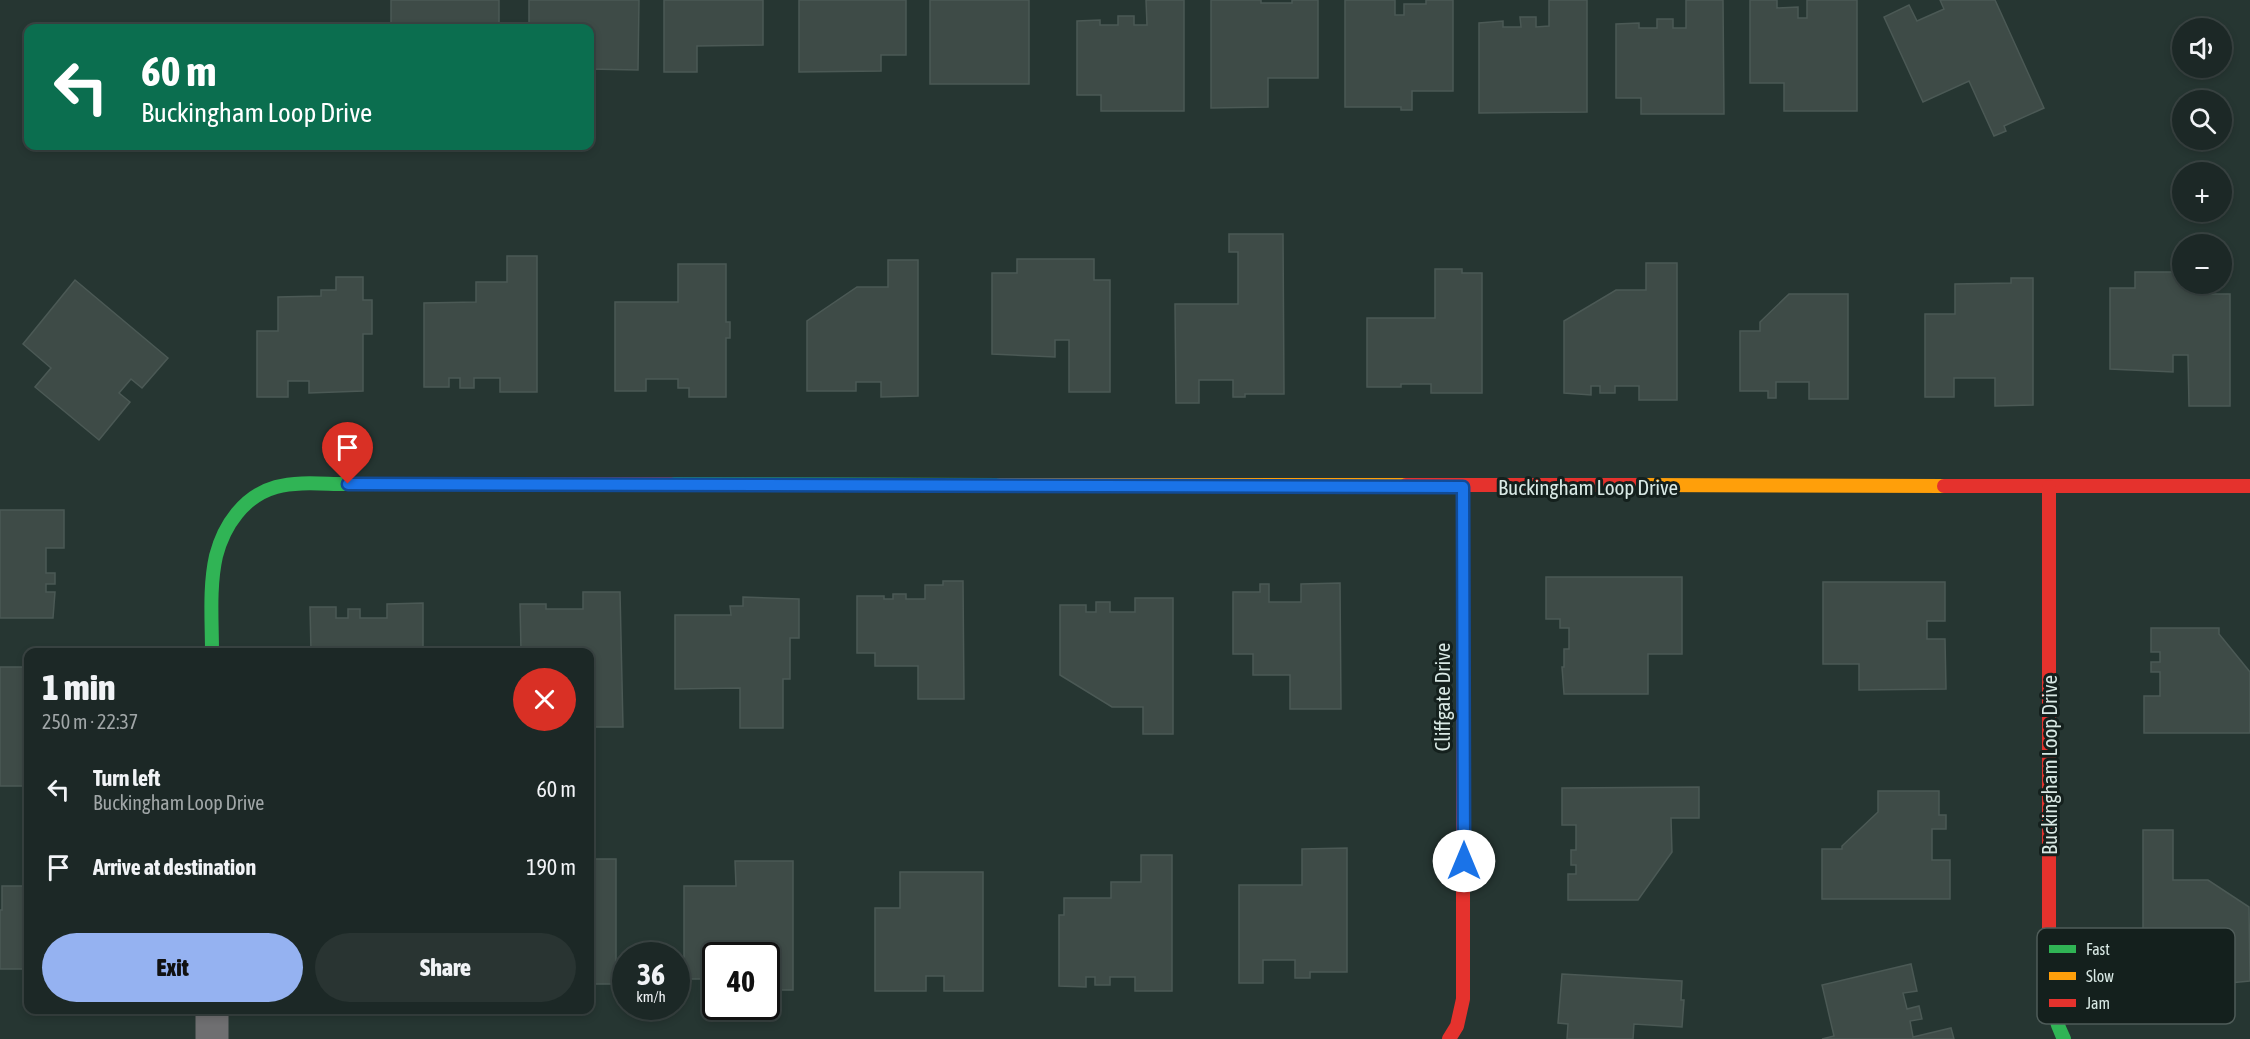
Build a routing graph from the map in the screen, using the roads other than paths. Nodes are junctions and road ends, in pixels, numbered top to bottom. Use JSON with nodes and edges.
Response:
{"nodes":[{"id":1,"x":2250,"y":486,"type":"edge"},
{"id":2,"x":1463,"y":487,"type":"junction"},
{"id":3,"x":2049,"y":487,"type":"junction"},
{"id":4,"x":212,"y":648,"type":"edge"},
{"id":5,"x":2049,"y":928,"type":"edge"},
{"id":6,"x":212,"y":1014,"type":"edge"},
{"id":7,"x":2056,"y":1024,"type":"edge"},
{"id":8,"x":212,"y":1039,"type":"edge"},
{"id":9,"x":1449,"y":1039,"type":"edge"},
{"id":10,"x":2064,"y":1039,"type":"edge"}],
"edges":[{"from":1,"to":3,"type":"street","name":"Buckingham Loop Drive"},
{"from":2,"to":3,"type":"street","name":"Buckingham Loop Drive"},
{"from":2,"to":4,"type":"street","name":"Buckingham Loop Drive"},
{"from":2,"to":9,"type":"street","name":"Cliffgate Drive"},
{"from":3,"to":5,"type":"street","name":"Buckingham Loop Drive"},
{"from":6,"to":8,"type":"street"},
{"from":7,"to":10,"type":"street","name":"Buckingham Loop Drive"}]}
